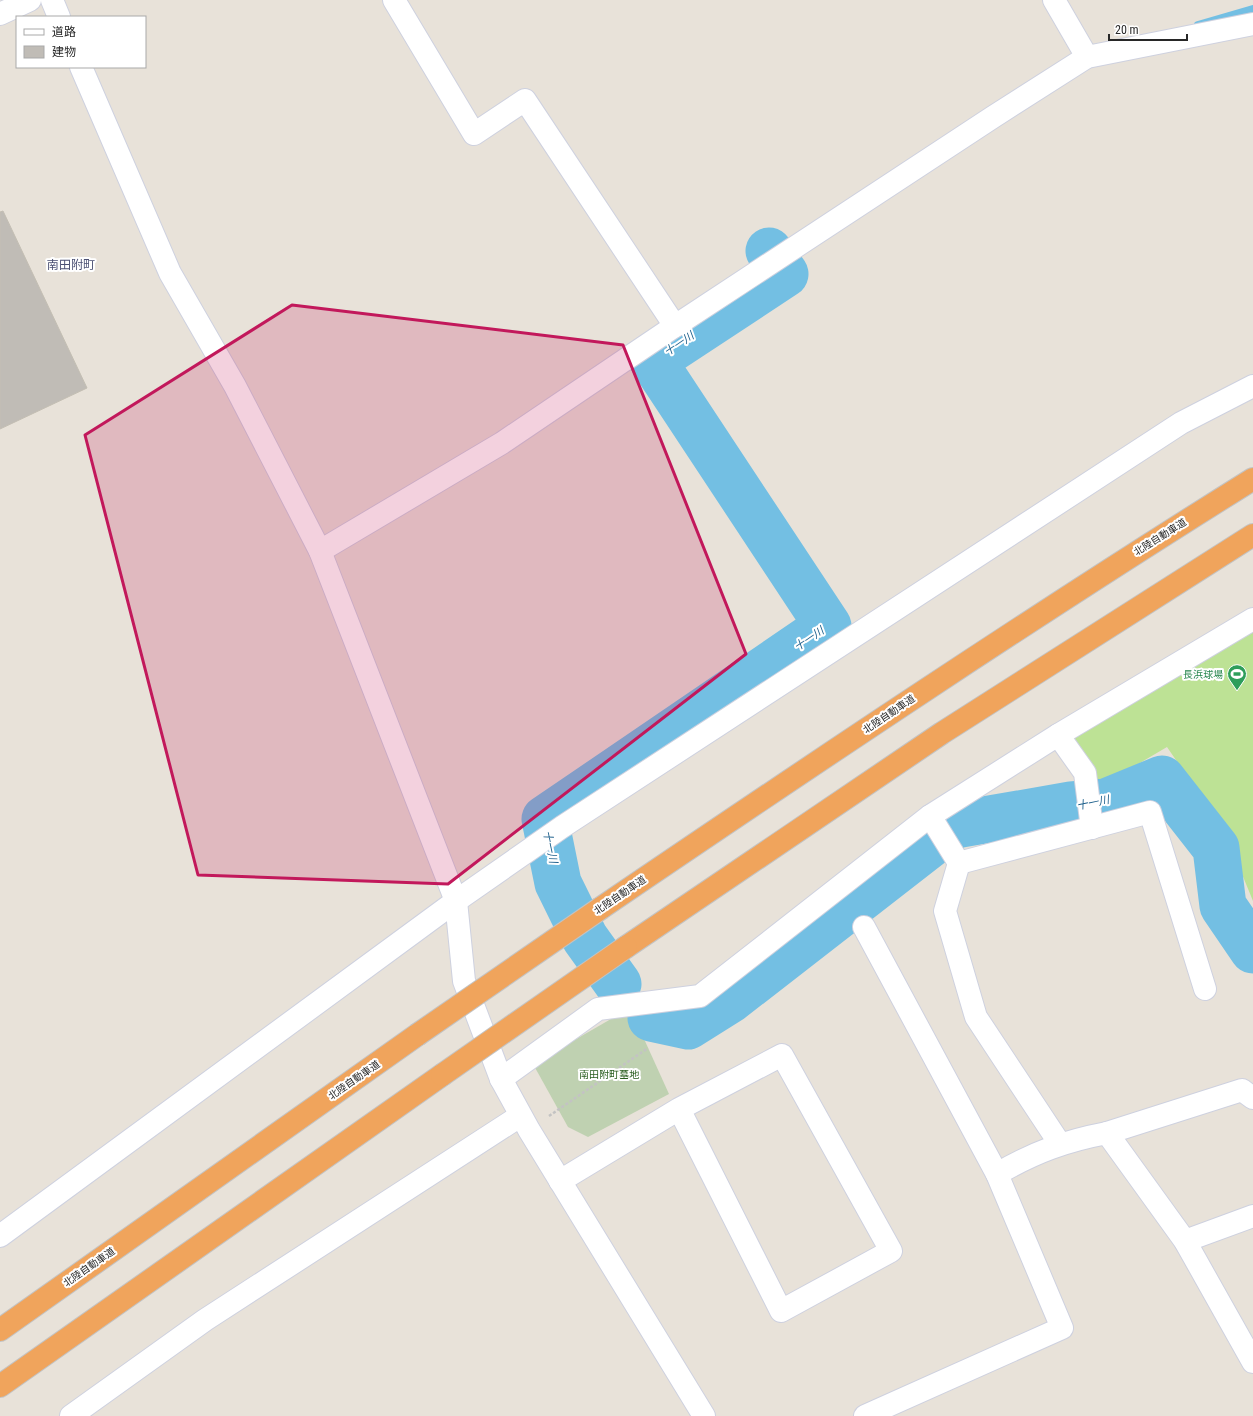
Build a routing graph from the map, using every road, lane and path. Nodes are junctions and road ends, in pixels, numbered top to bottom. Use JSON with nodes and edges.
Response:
{"nodes":[{"id":1,"x":30,"y":0,"type":"edge"},
{"id":2,"x":52,"y":0,"type":"edge"},
{"id":3,"x":394,"y":0,"type":"edge"},
{"id":4,"x":1054,"y":0,"type":"edge"},
{"id":5,"x":0,"y":14,"type":"edge"},
{"id":6,"x":59,"y":16,"type":"edge"},
{"id":7,"x":1253,"y":24,"type":"edge"},
{"id":8,"x":1087,"y":57,"type":"junction"},
{"id":9,"x":81,"y":68,"type":"edge"},
{"id":10,"x":675,"y":326,"type":"junction"},
{"id":11,"x":1253,"y":386,"type":"edge"},
{"id":12,"x":1253,"y":479,"type":"edge"},
{"id":13,"x":1253,"y":535,"type":"edge"},
{"id":14,"x":320,"y":551,"type":"junction"},
{"id":15,"x":1253,"y":619,"type":"edge"},
{"id":16,"x":1058,"y":735,"type":"junction"},
{"id":17,"x":933,"y":819,"type":"junction"},
{"id":18,"x":1092,"y":828,"type":"junction"},
{"id":19,"x":955,"y":856,"type":"junction"},
{"id":20,"x":456,"y":901,"type":"junction"},
{"id":21,"x":864,"y":926,"type":"dead end"},
{"id":22,"x":1206,"y":989,"type":"dead end"},
{"id":23,"x":648,"y":1048,"type":"dead end"},
{"id":24,"x":501,"y":1078,"type":"junction"},
{"id":25,"x":1253,"y":1098,"type":"edge"},
{"id":26,"x":679,"y":1109,"type":"junction"},
{"id":27,"x":525,"y":1123,"type":"junction"},
{"id":28,"x":1108,"y":1132,"type":"junction"},
{"id":29,"x":1060,"y":1144,"type":"junction"},
{"id":30,"x":997,"y":1174,"type":"junction"},
{"id":31,"x":560,"y":1181,"type":"junction"},
{"id":32,"x":1253,"y":1216,"type":"edge"},
{"id":33,"x":0,"y":1236,"type":"edge"},
{"id":34,"x":1184,"y":1241,"type":"junction"},
{"id":35,"x":0,"y":1330,"type":"edge"},
{"id":36,"x":1251,"y":1355,"type":"edge"},
{"id":37,"x":0,"y":1386,"type":"edge"},
{"id":38,"x":71,"y":1416,"type":"edge"},
{"id":39,"x":704,"y":1416,"type":"edge"},
{"id":40,"x":865,"y":1416,"type":"edge"}],
"edges":[{"from":1,"to":5,"type":"street"},
{"from":2,"to":6,"type":"street"},
{"from":3,"to":10,"type":"street"},
{"from":4,"to":8,"type":"street"},
{"from":7,"to":8,"type":"street"},
{"from":8,"to":10,"type":"street"},
{"from":9,"to":14,"type":"street"},
{"from":10,"to":14,"type":"street"},
{"from":11,"to":20,"type":"street"},
{"from":12,"to":35,"type":"highway","name":"北陸自動車道","bridge":true},
{"from":13,"to":37,"type":"highway","bridge":true},
{"from":14,"to":20,"type":"street"},
{"from":15,"to":16,"type":"street"},
{"from":16,"to":17,"type":"street"},
{"from":16,"to":18,"type":"street"},
{"from":17,"to":19,"type":"street"},
{"from":17,"to":24,"type":"street"},
{"from":18,"to":19,"type":"street"},
{"from":18,"to":22,"type":"street"},
{"from":19,"to":29,"type":"street"},
{"from":20,"to":24,"type":"street"},
{"from":20,"to":33,"type":"street"},
{"from":21,"to":30,"type":"street"},
{"from":23,"to":27,"type":"path"},
{"from":24,"to":27,"type":"street"},
{"from":25,"to":28,"type":"street"},
{"from":26,"to":26,"type":"street"},
{"from":26,"to":31,"type":"street"},
{"from":27,"to":31,"type":"street"},
{"from":27,"to":38,"type":"street"},
{"from":28,"to":29,"type":"street"},
{"from":28,"to":34,"type":"street"},
{"from":29,"to":30,"type":"street"},
{"from":30,"to":40,"type":"street"},
{"from":31,"to":39,"type":"street"},
{"from":32,"to":34,"type":"street"},
{"from":34,"to":36,"type":"street"}]}
